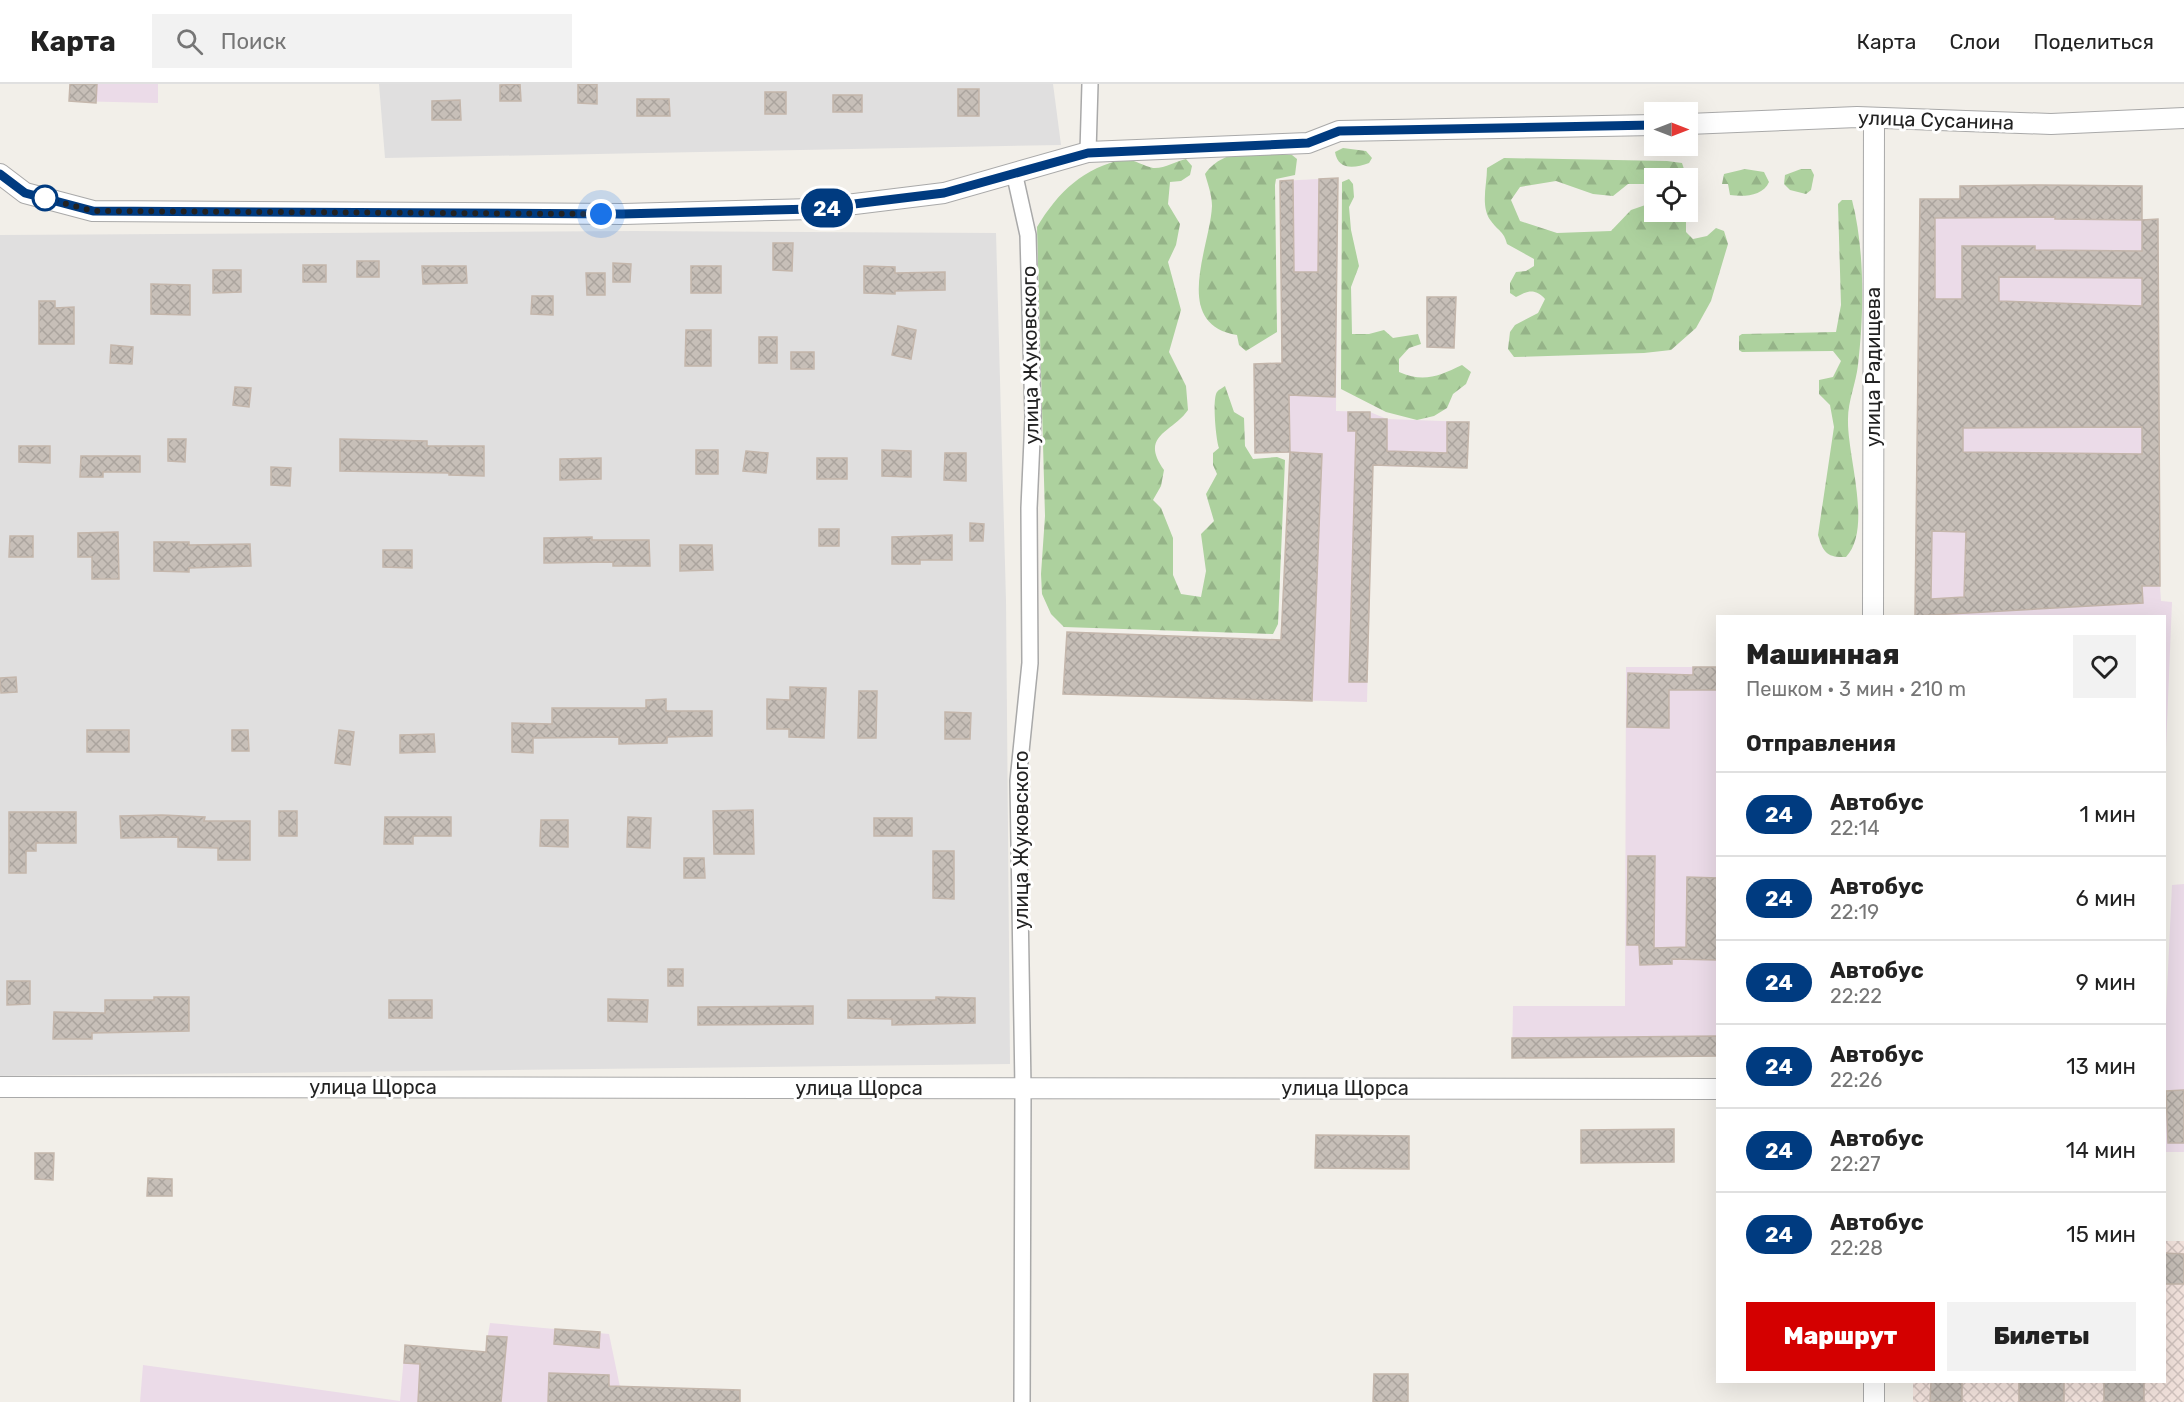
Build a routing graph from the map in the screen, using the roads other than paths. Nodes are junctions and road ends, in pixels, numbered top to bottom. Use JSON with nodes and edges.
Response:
{"nodes":[{"id":1,"x":1090,"y":84,"type":"edge"},
{"id":2,"x":1874,"y":118,"type":"junction"},
{"id":3,"x":2184,"y":118,"type":"edge"},
{"id":4,"x":1698,"y":124,"type":"edge"},
{"id":5,"x":1644,"y":125,"type":"edge"},
{"id":6,"x":1088,"y":153,"type":"junction"},
{"id":7,"x":1014,"y":172,"type":"junction"},
{"id":8,"x":0,"y":174,"type":"edge"},
{"id":9,"x":1873,"y":615,"type":"edge"},
{"id":10,"x":0,"y":1087,"type":"edge"},
{"id":11,"x":1023,"y":1088,"type":"junction"},
{"id":12,"x":1716,"y":1089,"type":"edge"},
{"id":13,"x":1874,"y":1383,"type":"edge"},
{"id":14,"x":1022,"y":1402,"type":"edge"},
{"id":15,"x":1874,"y":1402,"type":"edge"}],
"edges":[{"from":1,"to":6,"type":"street"},
{"from":2,"to":3,"type":"street","name":"улица Сусанина"},
{"from":2,"to":4,"type":"street","name":"улица Сусанина"},
{"from":2,"to":9,"type":"street","name":"улица Радищева"},
{"from":5,"to":6,"type":"street"},
{"from":6,"to":7,"type":"street"},
{"from":7,"to":8,"type":"street"},
{"from":7,"to":11,"type":"street","name":"улица Жуковского"},
{"from":10,"to":11,"type":"street","name":"улица Щорса"},
{"from":11,"to":12,"type":"street","name":"улица Щорса"},
{"from":11,"to":14,"type":"street","name":"улица Жуковского"},
{"from":13,"to":15,"type":"street"}]}
